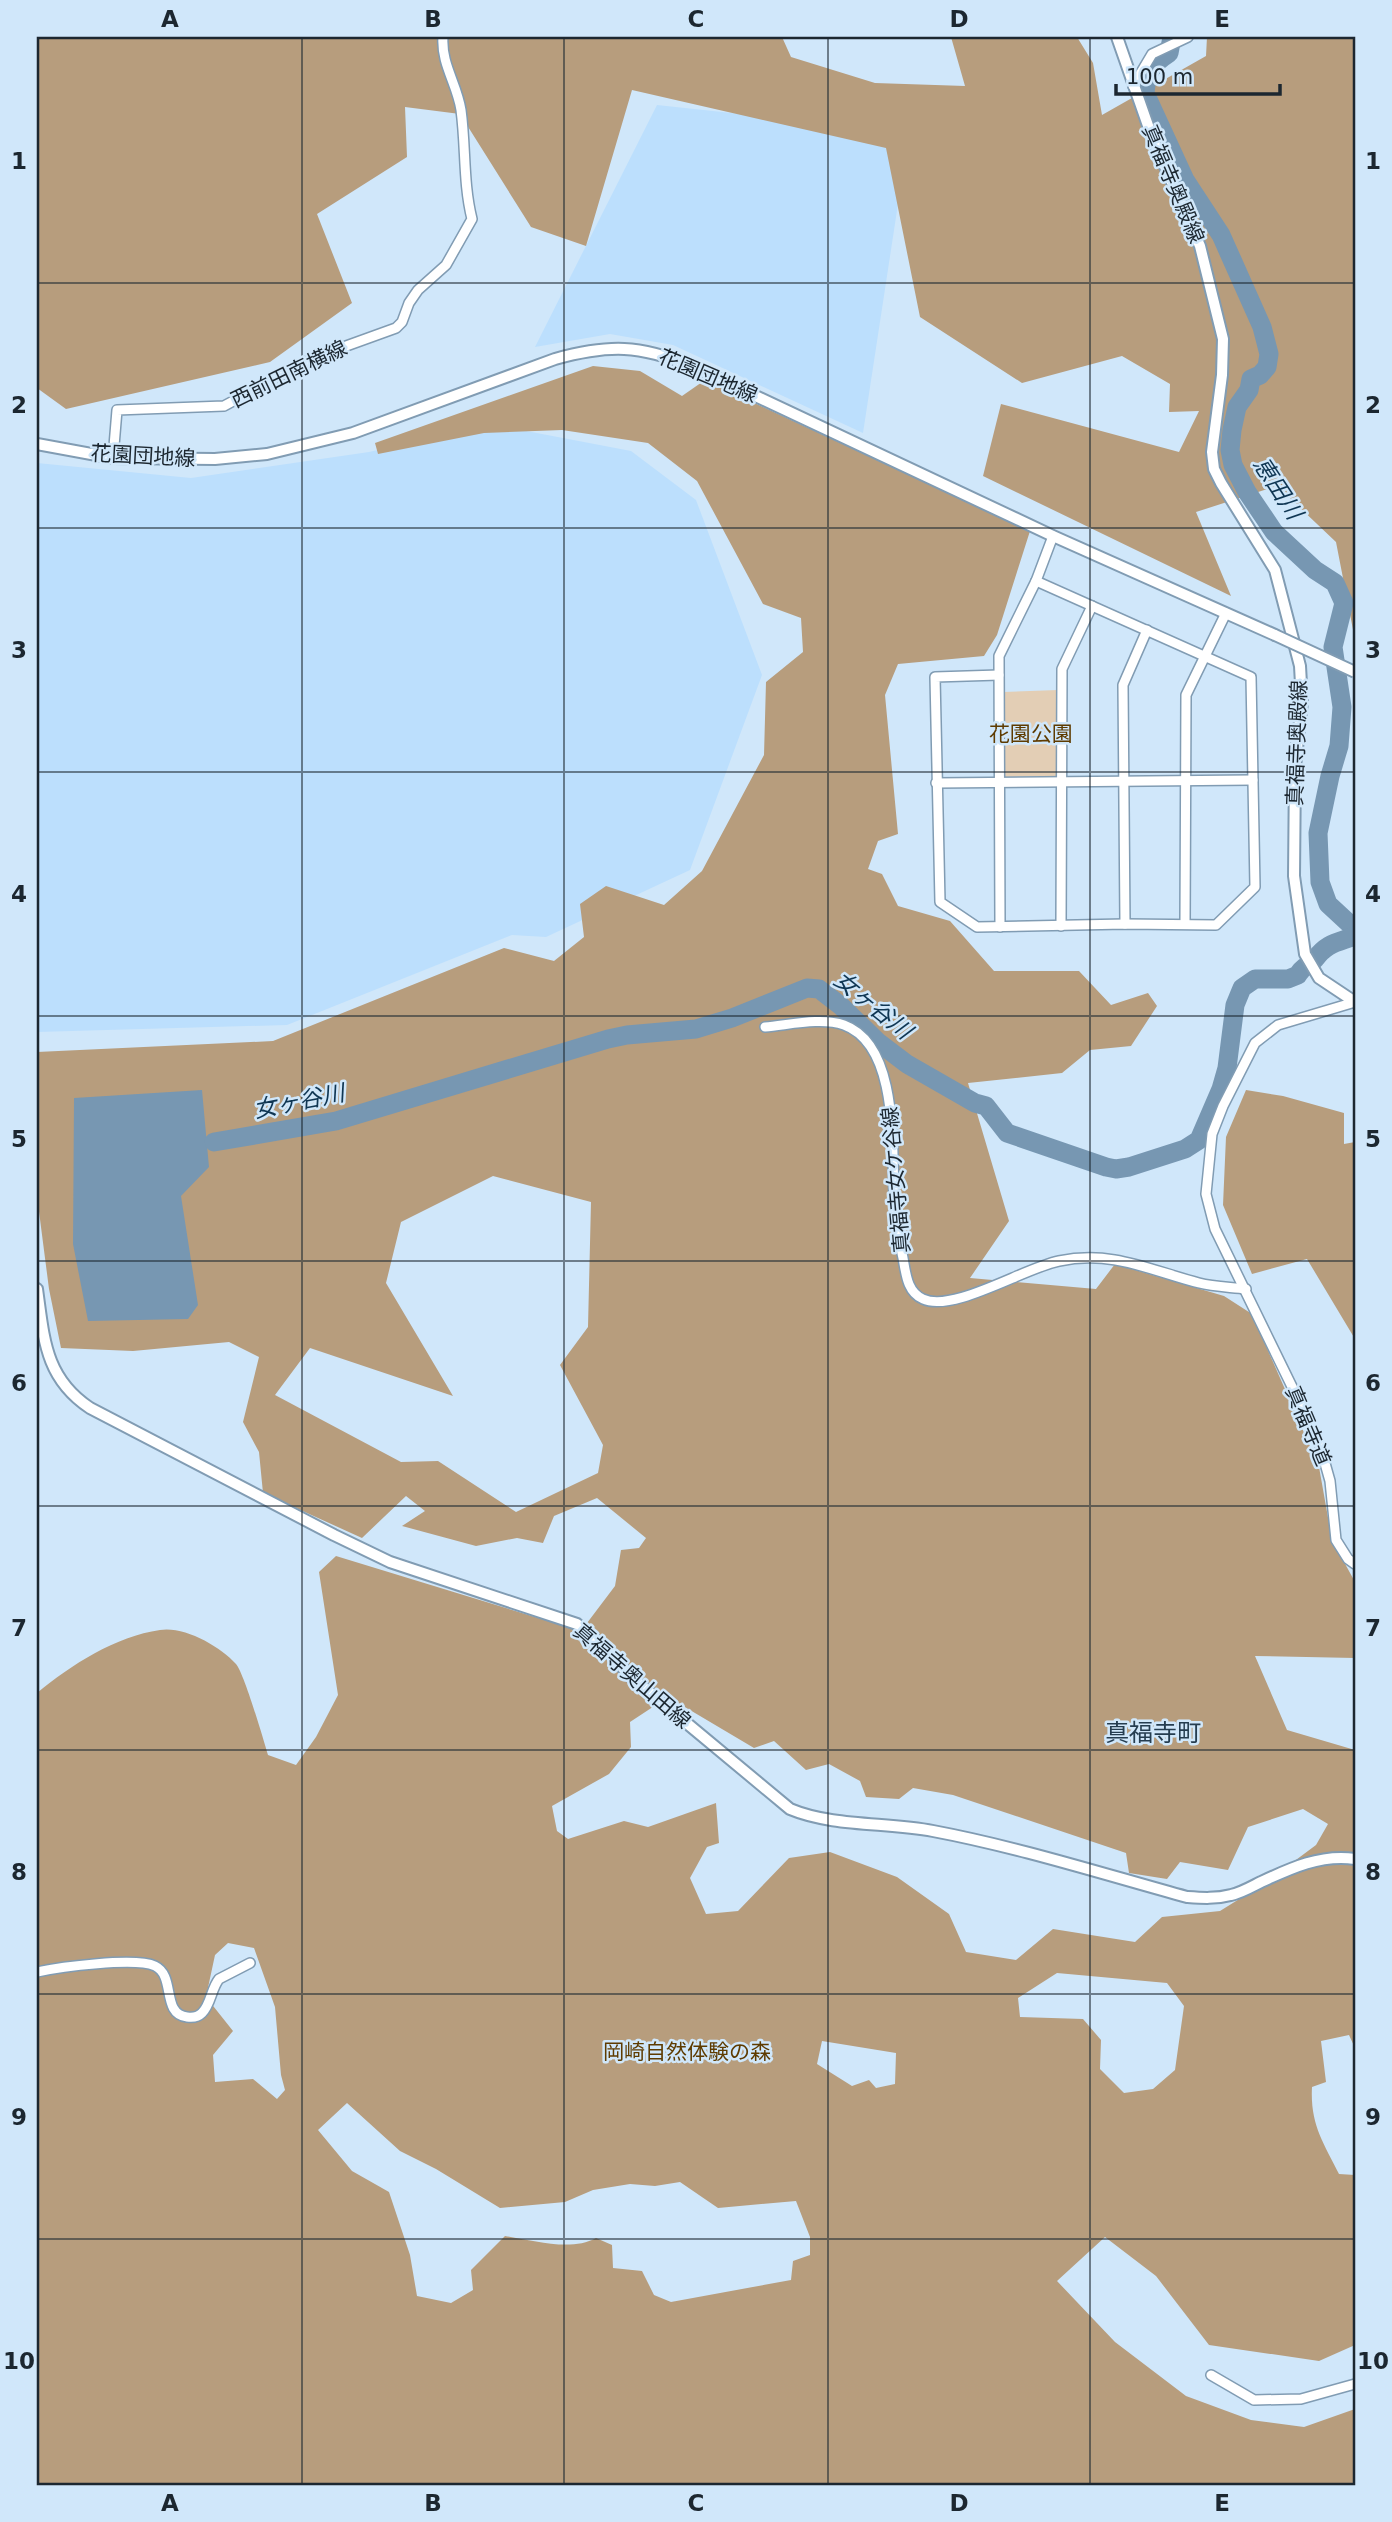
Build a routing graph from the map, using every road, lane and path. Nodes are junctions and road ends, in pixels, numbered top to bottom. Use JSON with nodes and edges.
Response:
{"nodes":[{"id":1,"x":443,"y":37,"type":"edge"},
{"id":2,"x":1117,"y":37,"type":"edge"},
{"id":3,"x":1188,"y":37,"type":"edge"},
{"id":4,"x":1133,"y":86,"type":"junction"},
{"id":5,"x":37,"y":444,"type":"edge"},
{"id":6,"x":113,"y":458,"type":"junction"},
{"id":7,"x":1053,"y":536,"type":"junction"},
{"id":8,"x":1036,"y":581,"type":"junction"},
{"id":9,"x":1091,"y":606,"type":"junction"},
{"id":10,"x":1226,"y":613,"type":"junction"},
{"id":11,"x":1147,"y":630,"type":"junction"},
{"id":12,"x":1206,"y":656,"type":"junction"},
{"id":13,"x":1355,"y":672,"type":"edge"},
{"id":14,"x":999,"y":674,"type":"junction"},
{"id":15,"x":1186,"y":780,"type":"junction"},
{"id":16,"x":1253,"y":780,"type":"junction"},
{"id":17,"x":1063,"y":781,"type":"junction"},
{"id":18,"x":1124,"y":781,"type":"junction"},
{"id":19,"x":999,"y":782,"type":"junction"},
{"id":20,"x":936,"y":783,"type":"junction"},
{"id":21,"x":1125,"y":924,"type":"junction"},
{"id":22,"x":1185,"y":924,"type":"junction"},
{"id":23,"x":1061,"y":926,"type":"junction"},
{"id":24,"x":1000,"y":927,"type":"junction"},
{"id":25,"x":1355,"y":1002,"type":"edge"},
{"id":26,"x":765,"y":1027,"type":"dead end"},
{"id":27,"x":37,"y":1289,"type":"edge"},
{"id":28,"x":1246,"y":1289,"type":"junction"},
{"id":29,"x":1355,"y":1564,"type":"edge"},
{"id":30,"x":1355,"y":1859,"type":"edge"},
{"id":31,"x":250,"y":1963,"type":"dead end"},
{"id":32,"x":37,"y":1972,"type":"edge"},
{"id":33,"x":1211,"y":2375,"type":"dead end"},
{"id":34,"x":1355,"y":2384,"type":"edge"}],
"edges":[{"from":1,"to":6,"type":"street","name":"西前田南横線"},
{"from":2,"to":4,"type":"street","name":"真福寺奥殿線"},
{"from":3,"to":4,"type":"street"},
{"from":4,"to":25,"type":"street","name":"真福寺奥殿線"},
{"from":5,"to":6,"type":"street","name":"花園団地線"},
{"from":6,"to":7,"type":"street","name":"花園団地線"},
{"from":7,"to":8,"type":"street"},
{"from":7,"to":10,"type":"street","name":"花園団地線"},
{"from":8,"to":9,"type":"street"},
{"from":8,"to":14,"type":"street"},
{"from":9,"to":11,"type":"street"},
{"from":9,"to":17,"type":"street"},
{"from":10,"to":12,"type":"street"},
{"from":10,"to":13,"type":"street","name":"花園団地線","bridge":true},
{"from":11,"to":12,"type":"street"},
{"from":11,"to":18,"type":"street"},
{"from":12,"to":15,"type":"street"},
{"from":12,"to":16,"type":"street"},
{"from":14,"to":19,"type":"street"},
{"from":14,"to":20,"type":"street"},
{"from":15,"to":16,"type":"street"},
{"from":15,"to":18,"type":"street"},
{"from":15,"to":22,"type":"street"},
{"from":16,"to":22,"type":"street"},
{"from":17,"to":18,"type":"street"},
{"from":17,"to":19,"type":"street"},
{"from":17,"to":23,"type":"street"},
{"from":18,"to":21,"type":"street"},
{"from":19,"to":20,"type":"street"},
{"from":19,"to":24,"type":"street"},
{"from":20,"to":24,"type":"street"},
{"from":21,"to":22,"type":"street"},
{"from":21,"to":23,"type":"street"},
{"from":23,"to":24,"type":"street"},
{"from":25,"to":28,"type":"street","name":"真福寺道"},
{"from":26,"to":28,"type":"street","name":"真福寺女ケ谷線"},
{"from":27,"to":30,"type":"street","name":"真福寺奥山田線"},
{"from":28,"to":29,"type":"street","name":"真福寺道"},
{"from":31,"to":32,"type":"street"},
{"from":33,"to":34,"type":"street"}]}
